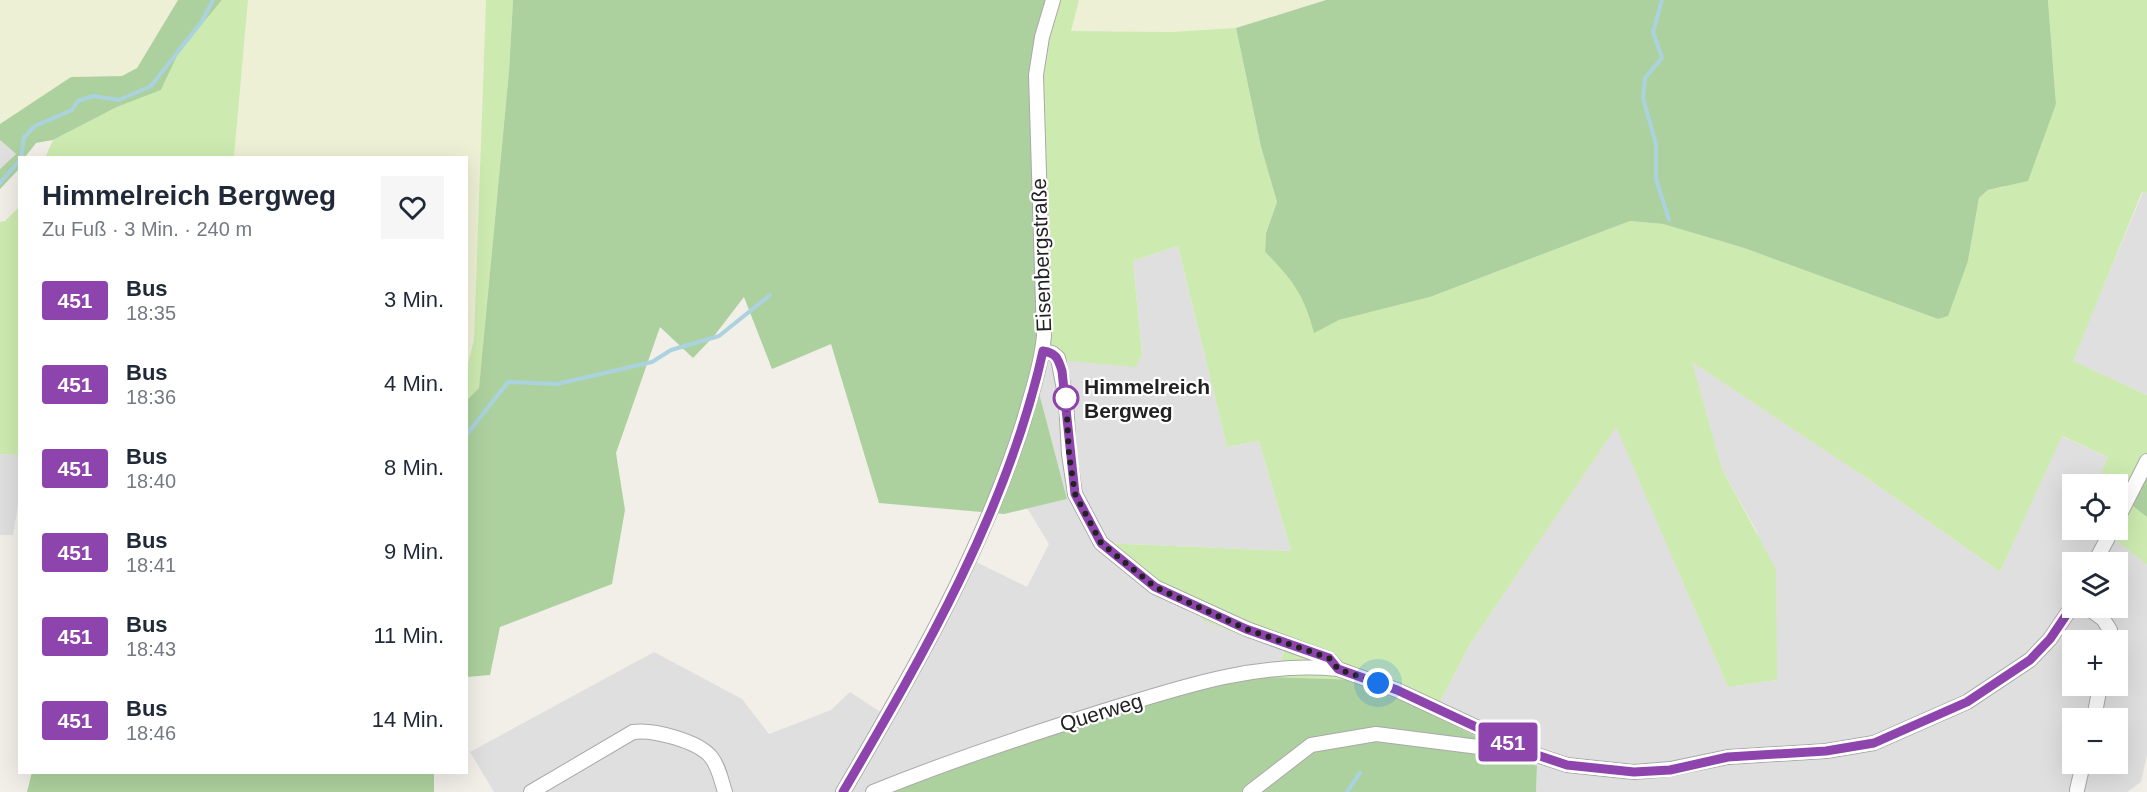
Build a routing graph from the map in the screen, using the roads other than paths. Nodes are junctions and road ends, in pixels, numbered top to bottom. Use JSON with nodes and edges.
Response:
{"nodes":[{"id":1,"x":1053,"y":0,"type":"edge"},
{"id":2,"x":1043,"y":351,"type":"junction"},
{"id":3,"x":2147,"y":461,"type":"edge"},
{"id":4,"x":2128,"y":498,"type":"edge"},
{"id":5,"x":2064,"y":618,"type":"edge"},
{"id":6,"x":1338,"y":669,"type":"junction"},
{"id":7,"x":1534,"y":754,"type":"junction"},
{"id":8,"x":2081,"y":774,"type":"edge"},
{"id":9,"x":2077,"y":790,"type":"dead end"},
{"id":10,"x":531,"y":792,"type":"edge"},
{"id":11,"x":725,"y":792,"type":"edge"},
{"id":12,"x":843,"y":792,"type":"edge"},
{"id":13,"x":873,"y":792,"type":"edge"},
{"id":14,"x":1250,"y":792,"type":"edge"}],
"edges":[{"from":1,"to":2,"type":"street","name":"Eisenbergstraße"},
{"from":2,"to":6,"type":"street"},
{"from":2,"to":12,"type":"street","name":"Eisenbergstraße"},
{"from":3,"to":4,"type":"street"},
{"from":5,"to":7,"type":"street"},
{"from":6,"to":7,"type":"street"},
{"from":6,"to":13,"type":"street","name":"Querweg"},
{"from":7,"to":14,"type":"street"},
{"from":8,"to":9,"type":"street"},
{"from":10,"to":11,"type":"street"}]}
